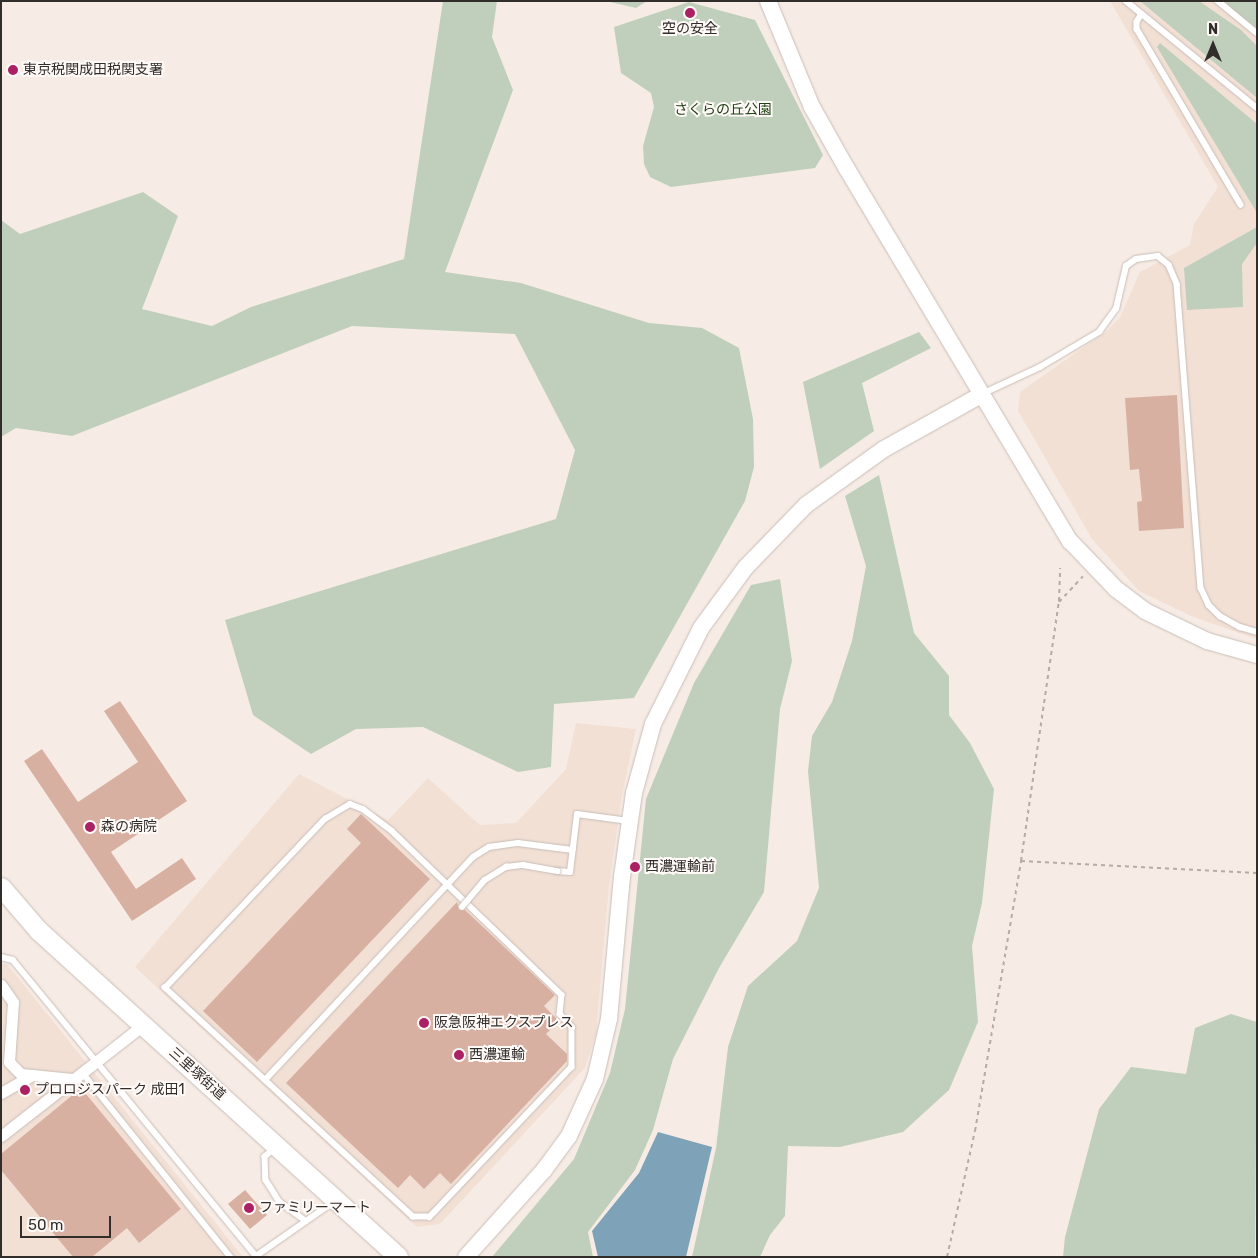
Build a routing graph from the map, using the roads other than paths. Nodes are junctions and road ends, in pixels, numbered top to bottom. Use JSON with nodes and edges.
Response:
{"nodes":[{"id":1,"x":768,"y":1,"type":"edge"},
{"id":2,"x":1126,"y":1,"type":"edge"},
{"id":3,"x":1218,"y":1,"type":"edge"},
{"id":4,"x":1142,"y":14,"type":"junction"},
{"id":5,"x":1257,"y":34,"type":"edge"},
{"id":6,"x":1257,"y":108,"type":"edge"},
{"id":7,"x":1241,"y":205,"type":"dead end"},
{"id":8,"x":981,"y":394,"type":"junction"},
{"id":9,"x":1257,"y":632,"type":"edge"},
{"id":10,"x":1257,"y":655,"type":"edge"},
{"id":11,"x":629,"y":821,"type":"junction"},
{"id":12,"x":573,"y":850,"type":"junction"},
{"id":13,"x":447,"y":883,"type":"junction"},
{"id":14,"x":1,"y":887,"type":"edge"},
{"id":15,"x":462,"y":907,"type":"dead end"},
{"id":16,"x":1,"y":957,"type":"edge"},
{"id":17,"x":1,"y":985,"type":"edge"},
{"id":18,"x":143,"y":1025,"type":"junction"},
{"id":19,"x":96,"y":1060,"type":"junction"},
{"id":20,"x":32,"y":1075,"type":"junction"},
{"id":21,"x":77,"y":1076,"type":"junction"},
{"id":22,"x":266,"y":1079,"type":"junction"},
{"id":23,"x":1,"y":1093,"type":"edge"},
{"id":24,"x":1,"y":1136,"type":"edge"},
{"id":25,"x":277,"y":1147,"type":"junction"},
{"id":26,"x":336,"y":1200,"type":"junction"},
{"id":27,"x":306,"y":1221,"type":"junction"},
{"id":28,"x":256,"y":1256,"type":"edge"},
{"id":29,"x":231,"y":1257,"type":"edge"},
{"id":30,"x":398,"y":1257,"type":"edge"},
{"id":31,"x":466,"y":1257,"type":"edge"}],
"edges":[{"from":1,"to":8,"type":"street"},
{"from":2,"to":4,"type":"lane"},
{"from":3,"to":5,"type":"lane"},
{"from":4,"to":6,"type":"lane"},
{"from":4,"to":7,"type":"lane"},
{"from":8,"to":9,"type":"lane"},
{"from":8,"to":10,"type":"street"},
{"from":8,"to":11,"type":"street"},
{"from":11,"to":12,"type":"lane"},
{"from":11,"to":31,"type":"street"},
{"from":12,"to":13,"type":"lane"},
{"from":12,"to":15,"type":"lane","bridge":true},
{"from":13,"to":22,"type":"lane"},
{"from":13,"to":22,"type":"lane"},
{"from":13,"to":22,"type":"lane"},
{"from":14,"to":18,"type":"main road","name":"三里塚街道"},
{"from":16,"to":19,"type":"lane"},
{"from":17,"to":20,"type":"street"},
{"from":18,"to":19,"type":"street"},
{"from":18,"to":25,"type":"main road","name":"三里塚街道"},
{"from":19,"to":21,"type":"street"},
{"from":19,"to":28,"type":"lane"},
{"from":20,"to":21,"type":"street"},
{"from":20,"to":23,"type":"street"},
{"from":21,"to":24,"type":"street"},
{"from":21,"to":29,"type":"lane"},
{"from":25,"to":26,"type":"main road","name":"三里塚街道"},
{"from":25,"to":27,"type":"lane"},
{"from":26,"to":27,"type":"lane"},
{"from":26,"to":30,"type":"main road","name":"三里塚街道"},
{"from":27,"to":28,"type":"lane"}]}
